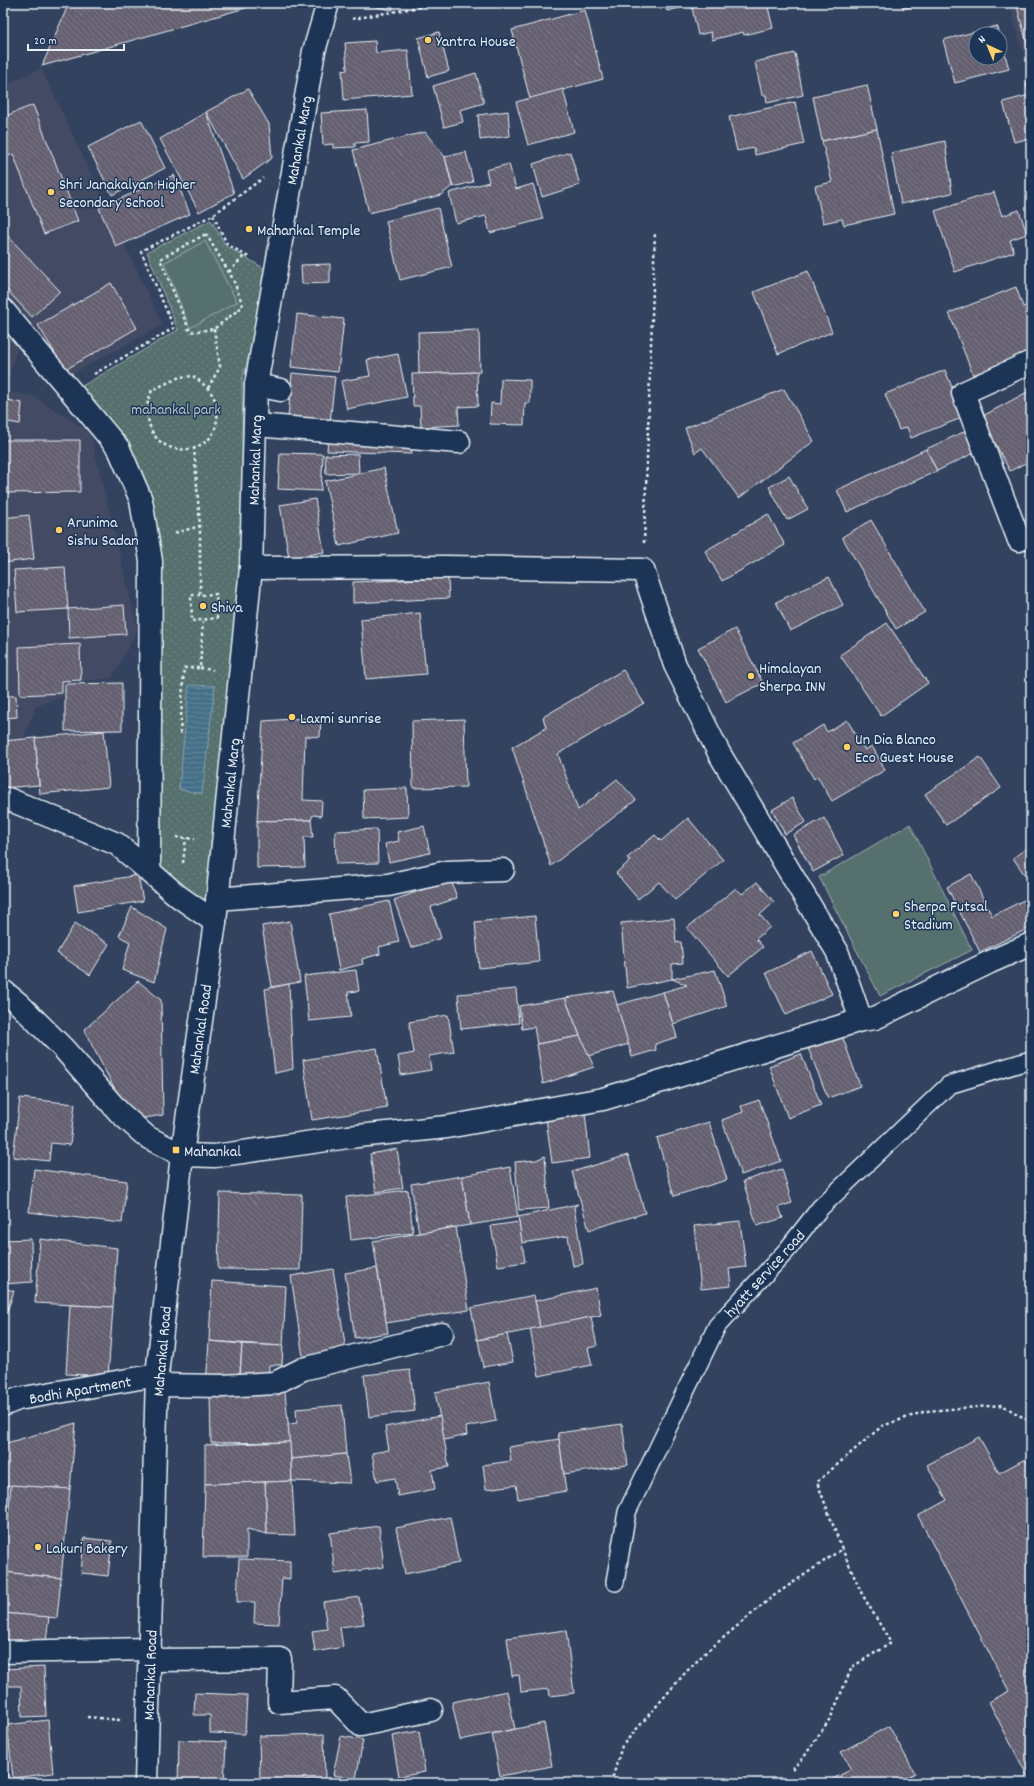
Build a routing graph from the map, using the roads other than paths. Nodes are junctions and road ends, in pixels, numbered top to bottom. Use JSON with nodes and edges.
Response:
{"nodes":[{"id":1,"x":328,"y":3,"type":"edge"},
{"id":2,"x":3,"y":310,"type":"edge"},
{"id":3,"x":1031,"y":362,"type":"edge"},
{"id":4,"x":256,"y":384,"type":"junction"},
{"id":5,"x":280,"y":390,"type":"dead end"},
{"id":6,"x":256,"y":425,"type":"junction"},
{"id":7,"x":459,"y":442,"type":"dead end"},
{"id":8,"x":1019,"y":540,"type":"dead end"},
{"id":9,"x":251,"y":568,"type":"junction"},
{"id":10,"x":3,"y":799,"type":"edge"},
{"id":11,"x":503,"y":870,"type":"dead end"},
{"id":12,"x":149,"y":871,"type":"junction"},
{"id":13,"x":217,"y":899,"type":"junction"},
{"id":14,"x":214,"y":922,"type":"junction"},
{"id":15,"x":1031,"y":944,"type":"edge"},
{"id":16,"x":3,"y":992,"type":"edge"},
{"id":17,"x":861,"y":1020,"type":"junction"},
{"id":18,"x":1031,"y":1061,"type":"edge"},
{"id":19,"x":182,"y":1156,"type":"junction"},
{"id":20,"x":442,"y":1334,"type":"dead end"},
{"id":21,"x":157,"y":1380,"type":"junction"},
{"id":22,"x":3,"y":1405,"type":"edge"},
{"id":23,"x":615,"y":1582,"type":"dead end"},
{"id":24,"x":3,"y":1652,"type":"edge"},
{"id":25,"x":150,"y":1655,"type":"junction"},
{"id":26,"x":431,"y":1710,"type":"dead end"},
{"id":27,"x":146,"y":1783,"type":"edge"}],
"edges":[{"from":1,"to":4,"type":"street","name":"Mahankal Marg"},
{"from":2,"to":12,"type":"street"},
{"from":3,"to":8,"type":"street"},
{"from":4,"to":5,"type":"street"},
{"from":4,"to":6,"type":"street","name":"Mahankal Marg"},
{"from":6,"to":7,"type":"street"},
{"from":6,"to":9,"type":"street","name":"Mahankal Marg"},
{"from":9,"to":13,"type":"street","name":"Mahankal Marg"},
{"from":9,"to":17,"type":"street"},
{"from":10,"to":12,"type":"street"},
{"from":11,"to":13,"type":"street"},
{"from":12,"to":14,"type":"street"},
{"from":13,"to":14,"type":"street","name":"Mahankal Marg"},
{"from":14,"to":19,"type":"street","name":"Mahankal Road"},
{"from":15,"to":17,"type":"street"},
{"from":16,"to":19,"type":"street"},
{"from":17,"to":19,"type":"street"},
{"from":18,"to":23,"type":"lane","name":"hyatt service road"},
{"from":19,"to":21,"type":"street","name":"Mahankal Road"},
{"from":20,"to":21,"type":"street","name":"Bodhi Apartment"},
{"from":21,"to":22,"type":"street","name":"Bodhi Apartment"},
{"from":21,"to":25,"type":"street","name":"Mahankal Road"},
{"from":24,"to":25,"type":"street"},
{"from":25,"to":26,"type":"street"},
{"from":25,"to":27,"type":"street","name":"Mahankal Road"}]}
